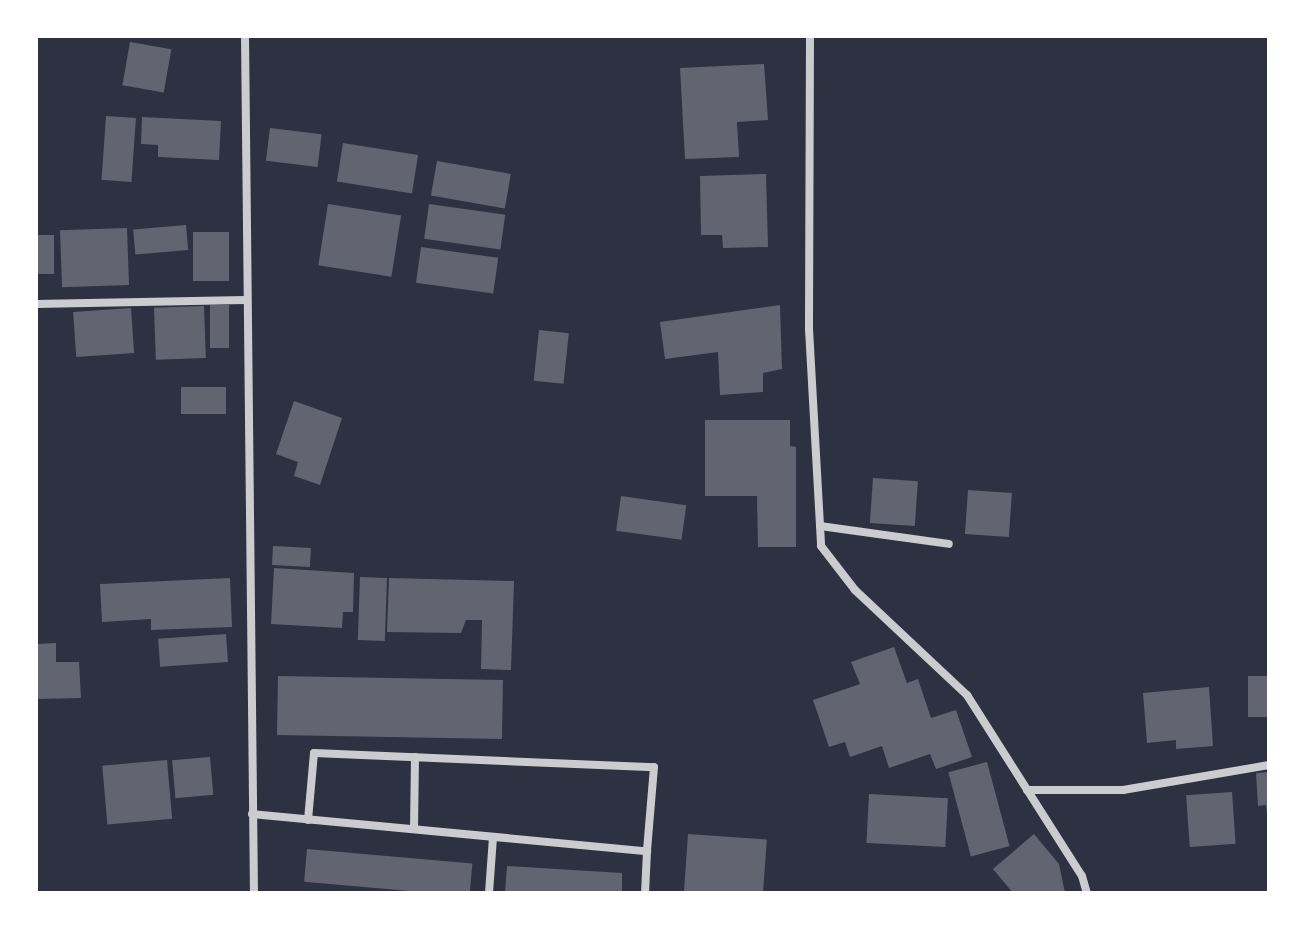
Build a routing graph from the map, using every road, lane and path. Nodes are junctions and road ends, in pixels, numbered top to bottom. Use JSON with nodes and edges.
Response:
{"nodes":[{"id":1,"x":245,"y":36,"type":"edge"},
{"id":2,"x":810,"y":36,"type":"edge"},
{"id":3,"x":245,"y":300,"type":"junction"},
{"id":4,"x":36,"y":304,"type":"edge"},
{"id":5,"x":820,"y":526,"type":"junction"},
{"id":6,"x":949,"y":544,"type":"dead end"},
{"id":7,"x":415,"y":757,"type":"junction"},
{"id":8,"x":1269,"y":765,"type":"edge"},
{"id":9,"x":1027,"y":790,"type":"junction"},
{"id":10,"x":252,"y":814,"type":"junction"},
{"id":11,"x":308,"y":820,"type":"junction"},
{"id":12,"x":414,"y":829,"type":"junction"},
{"id":13,"x":493,"y":837,"type":"junction"},
{"id":14,"x":647,"y":851,"type":"junction"},
{"id":15,"x":254,"y":893,"type":"edge"},
{"id":16,"x":489,"y":893,"type":"edge"},
{"id":17,"x":645,"y":893,"type":"edge"},
{"id":18,"x":1087,"y":893,"type":"edge"}],
"edges":[{"from":1,"to":3,"type":"street"},
{"from":2,"to":5,"type":"street"},
{"from":3,"to":4,"type":"street"},
{"from":3,"to":10,"type":"street"},
{"from":5,"to":6,"type":"street"},
{"from":5,"to":9,"type":"street"},
{"from":7,"to":11,"type":"street"},
{"from":7,"to":12,"type":"street"},
{"from":7,"to":14,"type":"street"},
{"from":8,"to":9,"type":"street"},
{"from":9,"to":18,"type":"street"},
{"from":10,"to":11,"type":"street"},
{"from":10,"to":15,"type":"street"},
{"from":11,"to":12,"type":"street"},
{"from":12,"to":13,"type":"street"},
{"from":13,"to":14,"type":"street"},
{"from":13,"to":16,"type":"street"},
{"from":14,"to":17,"type":"street"}]}
